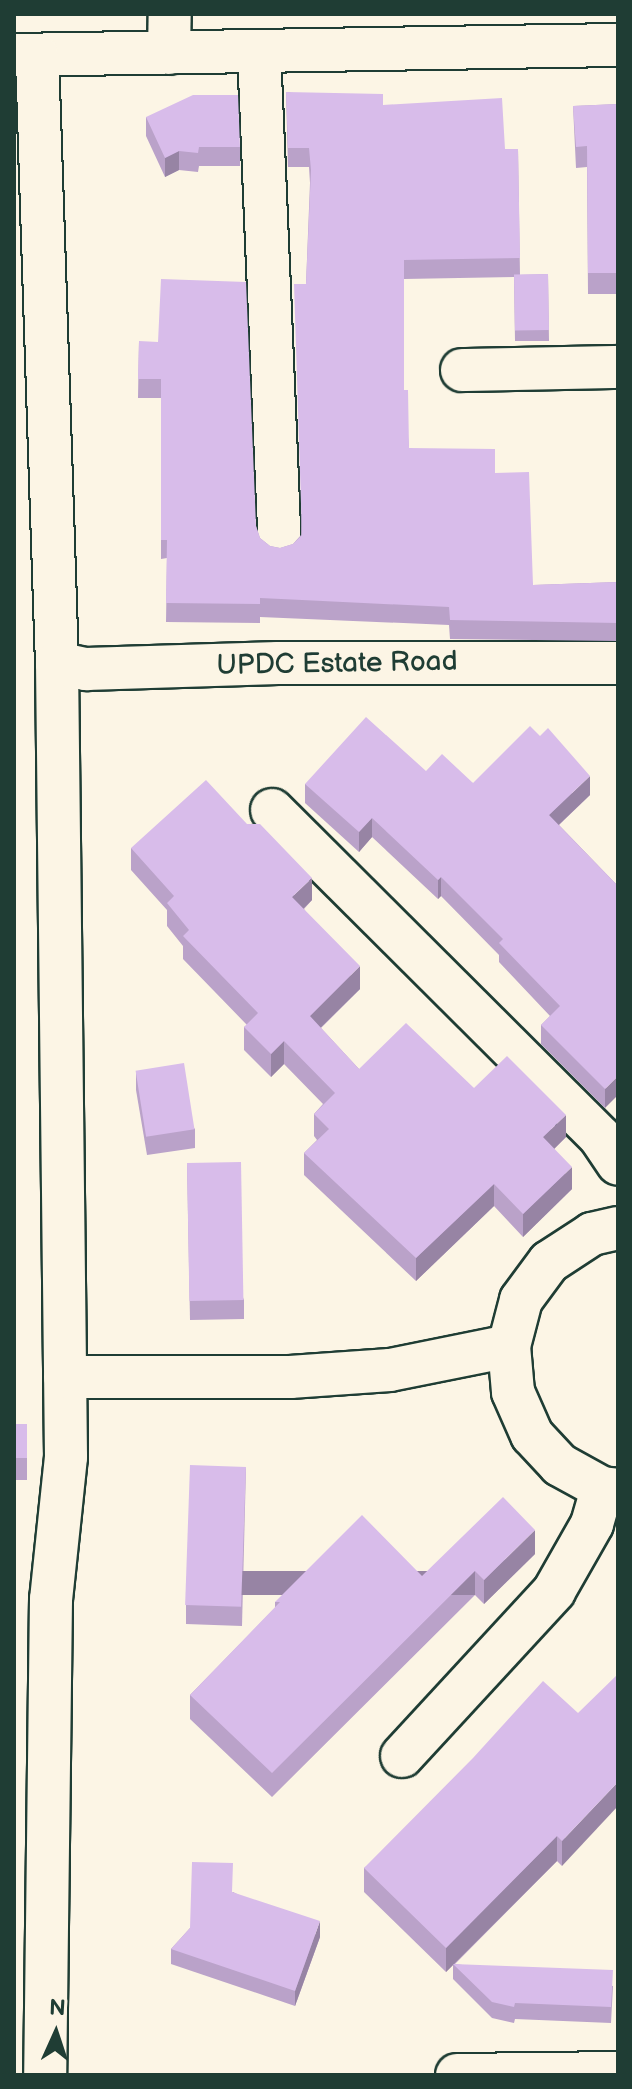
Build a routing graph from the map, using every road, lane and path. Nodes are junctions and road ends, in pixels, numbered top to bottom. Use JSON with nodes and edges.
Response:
{"nodes":[{"id":1,"x":169,"y":33,"type":"edge"},
{"id":2,"x":618,"y":45,"type":"edge"},
{"id":3,"x":259,"y":51,"type":"junction"},
{"id":4,"x":26,"y":55,"type":"edge"},
{"id":5,"x":618,"y":367,"type":"edge"},
{"id":6,"x":462,"y":370,"type":"dead end"},
{"id":7,"x":280,"y":543,"type":"dead end"},
{"id":8,"x":57,"y":663,"type":"junction"},
{"id":9,"x":618,"y":663,"type":"edge"},
{"id":10,"x":272,"y":810,"type":"dead end"},
{"id":11,"x":618,"y":1164,"type":"edge"},
{"id":12,"x":618,"y":1228,"type":"edge"},
{"id":13,"x":509,"y":1346,"type":"junction"},
{"id":14,"x":65,"y":1377,"type":"junction"},
{"id":15,"x":610,"y":1489,"type":"edge"},
{"id":16,"x":402,"y":1756,"type":"dead end"},
{"id":17,"x":618,"y":2073,"type":"edge"},
{"id":18,"x":45,"y":2075,"type":"edge"},
{"id":19,"x":457,"y":2075,"type":"edge"}],
"edges":[{"from":1,"to":3,"type":"street"},
{"from":1,"to":4,"type":"street"},
{"from":2,"to":3,"type":"street"},
{"from":3,"to":7,"type":"street"},
{"from":4,"to":8,"type":"street"},
{"from":5,"to":6,"type":"street"},
{"from":8,"to":9,"type":"street","name":"UPDC Estate Road"},
{"from":8,"to":14,"type":"street"},
{"from":10,"to":11,"type":"street"},
{"from":12,"to":13,"type":"street"},
{"from":13,"to":14,"type":"street"},
{"from":13,"to":15,"type":"street"},
{"from":14,"to":18,"type":"street"},
{"from":15,"to":16,"type":"street"},
{"from":17,"to":19,"type":"street"}]}
